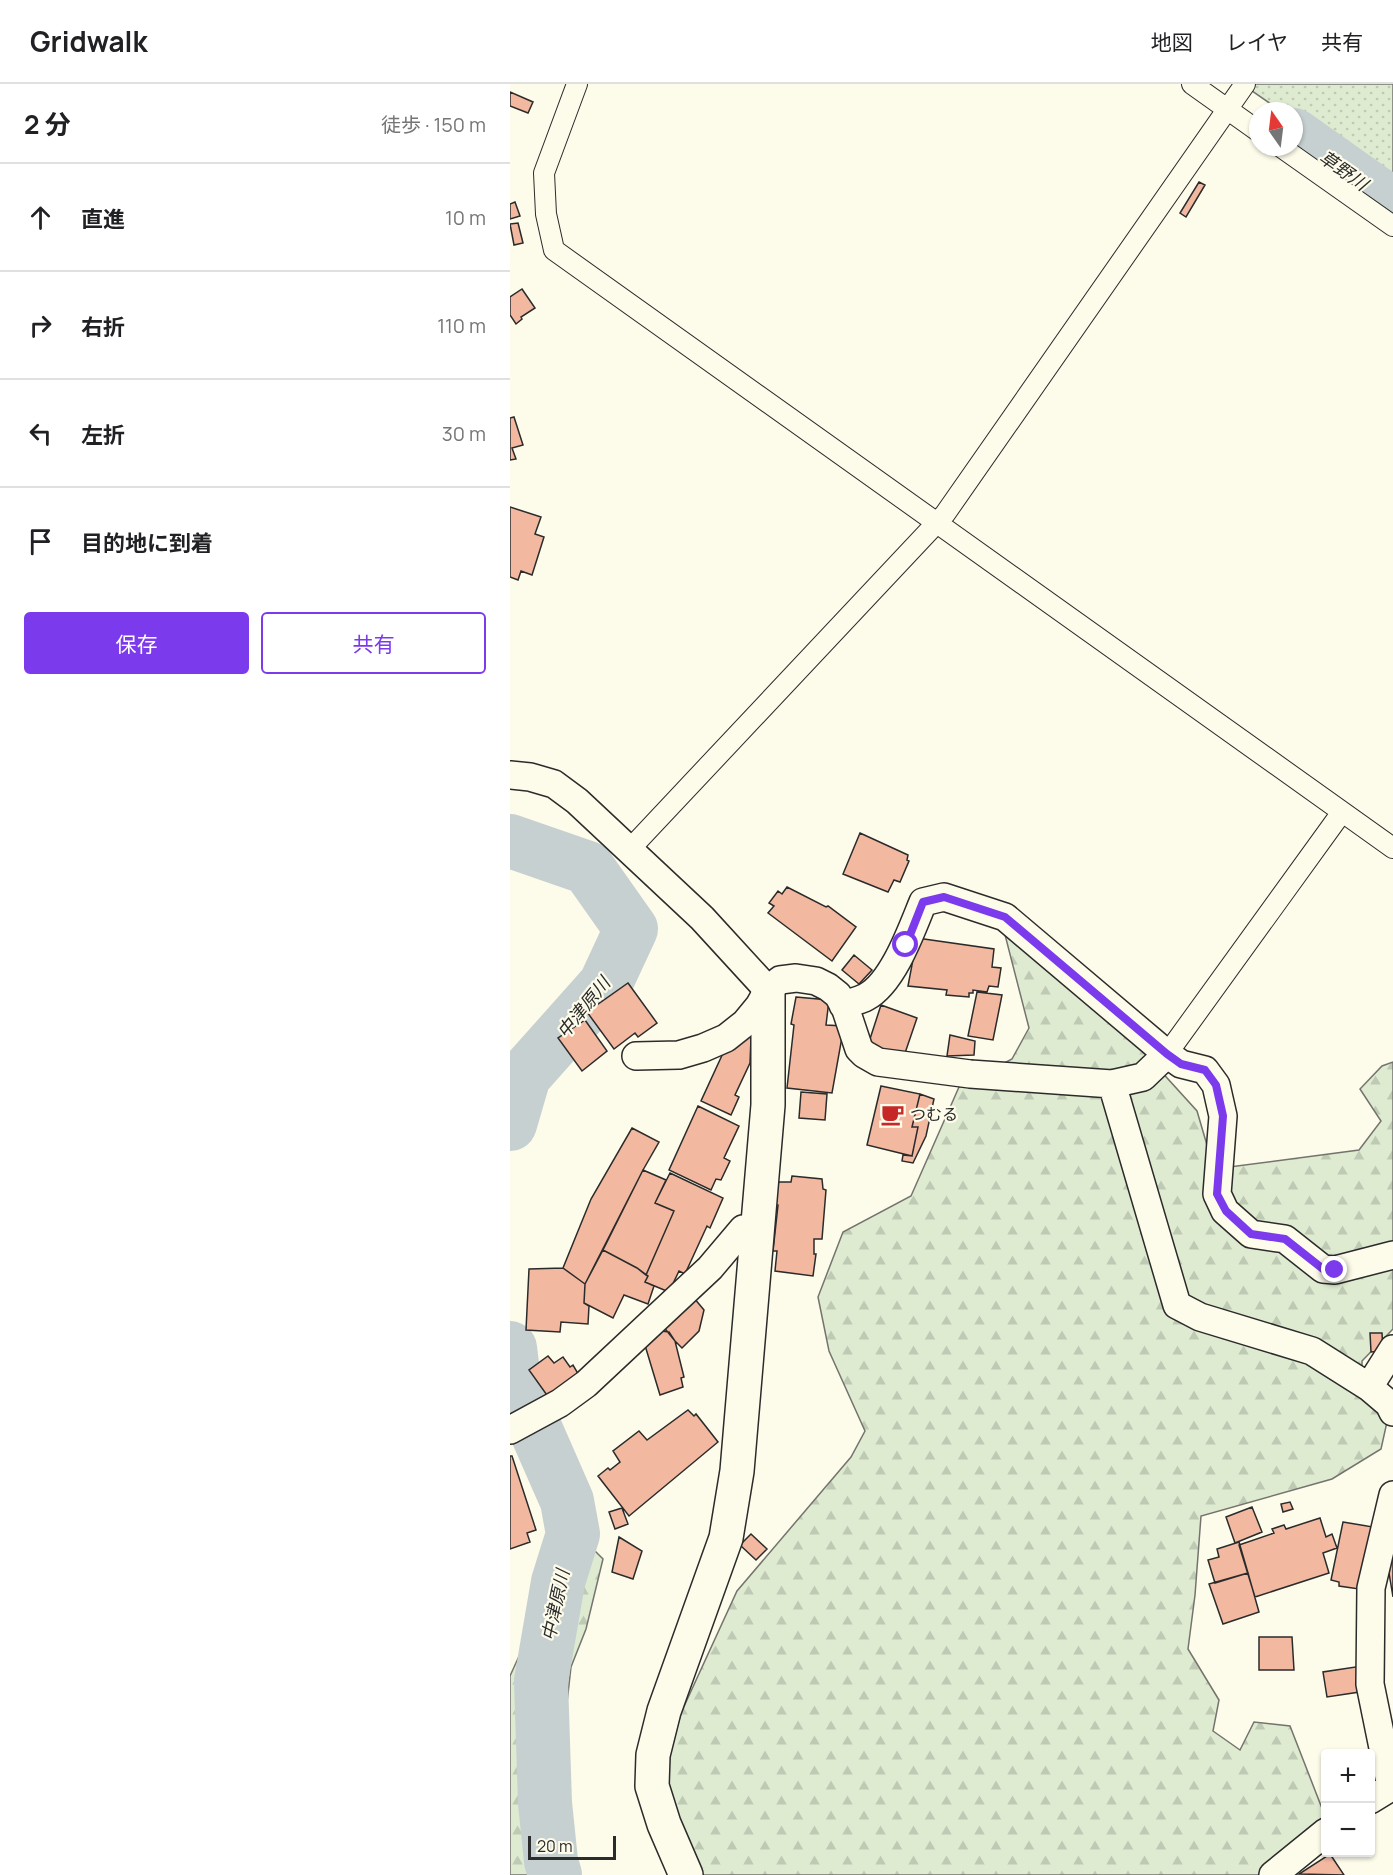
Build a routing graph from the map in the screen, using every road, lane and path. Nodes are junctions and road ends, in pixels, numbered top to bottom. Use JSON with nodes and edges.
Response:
{"nodes":[{"id":1,"x":578,"y":84,"type":"edge"},
{"id":2,"x":1192,"y":84,"type":"edge"},
{"id":3,"x":1245,"y":84,"type":"edge"},
{"id":4,"x":1228,"y":109,"type":"junction"},
{"id":5,"x":1249,"y":124,"type":"edge"},
{"id":6,"x":1294,"y":156,"type":"edge"},
{"id":7,"x":1393,"y":226,"type":"edge"},
{"id":8,"x":936,"y":522,"type":"junction"},
{"id":9,"x":510,"y":775,"type":"edge"},
{"id":10,"x":1342,"y":812,"type":"junction"},
{"id":11,"x":1393,"y":848,"type":"edge"},
{"id":12,"x":630,"y":849,"type":"junction"},
{"id":13,"x":768,"y":990,"type":"junction"},
{"id":14,"x":843,"y":1005,"type":"junction"},
{"id":15,"x":1167,"y":1054,"type":"junction"},
{"id":16,"x":636,"y":1056,"type":"dead end"},
{"id":17,"x":1112,"y":1084,"type":"junction"},
{"id":18,"x":758,"y":1230,"type":"junction"},
{"id":19,"x":1393,"y":1255,"type":"edge"},
{"id":20,"x":1393,"y":1349,"type":"edge"},
{"id":21,"x":1369,"y":1387,"type":"junction"},
{"id":22,"x":1393,"y":1412,"type":"edge"},
{"id":23,"x":510,"y":1430,"type":"edge"},
{"id":24,"x":1393,"y":1495,"type":"edge"},
{"id":25,"x":1375,"y":1797,"type":"edge"},
{"id":26,"x":1321,"y":1837,"type":"edge"},
{"id":27,"x":686,"y":1875,"type":"edge"},
{"id":28,"x":1273,"y":1875,"type":"edge"}],
"edges":[{"from":1,"to":8,"type":"street"},
{"from":2,"to":4,"type":"street"},
{"from":3,"to":4,"type":"street"},
{"from":4,"to":5,"type":"street"},
{"from":4,"to":8,"type":"street"},
{"from":6,"to":7,"type":"street"},
{"from":8,"to":10,"type":"street"},
{"from":8,"to":12,"type":"street"},
{"from":9,"to":12,"type":"street"},
{"from":10,"to":11,"type":"street"},
{"from":10,"to":15,"type":"street"},
{"from":12,"to":13,"type":"street"},
{"from":13,"to":14,"type":"street"},
{"from":13,"to":16,"type":"street"},
{"from":13,"to":18,"type":"street"},
{"from":14,"to":15,"type":"street"},
{"from":14,"to":17,"type":"street"},
{"from":15,"to":17,"type":"street"},
{"from":15,"to":19,"type":"street"},
{"from":17,"to":21,"type":"street"},
{"from":18,"to":23,"type":"street"},
{"from":18,"to":27,"type":"street"},
{"from":20,"to":21,"type":"street"},
{"from":21,"to":22,"type":"street"},
{"from":24,"to":25,"type":"street"},
{"from":26,"to":28,"type":"street"}]}
